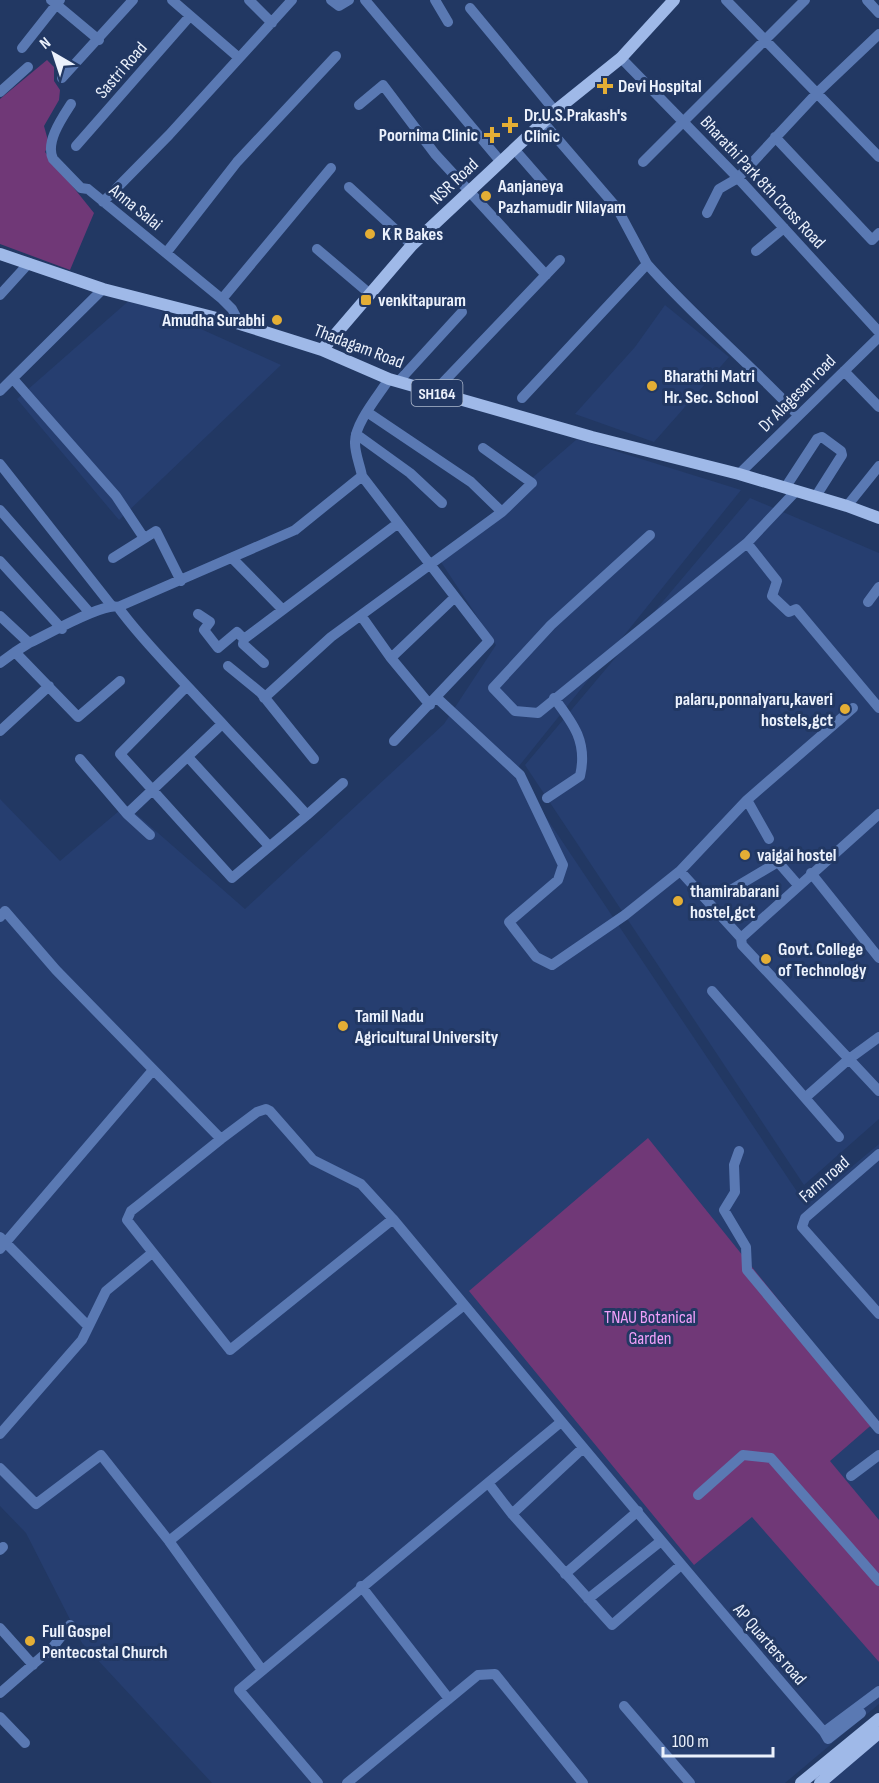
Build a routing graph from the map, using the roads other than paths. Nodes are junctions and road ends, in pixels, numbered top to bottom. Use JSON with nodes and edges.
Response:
{"nodes":[{"id":1,"x":133,"y":0,"type":"edge"},
{"id":2,"x":172,"y":0,"type":"edge"},
{"id":3,"x":249,"y":0,"type":"edge"},
{"id":4,"x":292,"y":0,"type":"edge"},
{"id":5,"x":331,"y":0,"type":"edge"},
{"id":6,"x":349,"y":0,"type":"edge"},
{"id":7,"x":365,"y":0,"type":"edge"},
{"id":8,"x":435,"y":0,"type":"edge"},
{"id":9,"x":726,"y":0,"type":"edge"},
{"id":10,"x":805,"y":0,"type":"edge"},
{"id":11,"x":867,"y":0,"type":"edge"},
{"id":12,"x":56,"y":2,"type":"edge"},
{"id":13,"x":669,"y":2,"type":"edge"},
{"id":14,"x":470,"y":8,"type":"dead end"},
{"id":15,"x":879,"y":13,"type":"edge"},
{"id":16,"x":190,"y":16,"type":"junction"},
{"id":17,"x":448,"y":22,"type":"dead end"},
{"id":18,"x":272,"y":23,"type":"junction"},
{"id":19,"x":879,"y":34,"type":"edge"},
{"id":20,"x":764,"y":39,"type":"junction"},
{"id":21,"x":99,"y":40,"type":"junction"},
{"id":22,"x":22,"y":48,"type":"dead end"},
{"id":23,"x":336,"y":56,"type":"dead end"},
{"id":24,"x":238,"y":57,"type":"junction"},
{"id":25,"x":621,"y":58,"type":"junction"},
{"id":26,"x":28,"y":67,"type":"dead end"},
{"id":27,"x":62,"y":78,"type":"dead end"},
{"id":28,"x":0,"y":92,"type":"edge"},
{"id":29,"x":818,"y":92,"type":"junction"},
{"id":30,"x":71,"y":104,"type":"dead end"},
{"id":31,"x":359,"y":105,"type":"dead end"},
{"id":32,"x":555,"y":111,"type":"junction"},
{"id":33,"x":683,"y":120,"type":"junction"},
{"id":34,"x":543,"y":122,"type":"junction"},
{"id":35,"x":775,"y":137,"type":"junction"},
{"id":36,"x":76,"y":146,"type":"dead end"},
{"id":37,"x":515,"y":150,"type":"junction"},
{"id":38,"x":879,"y":157,"type":"edge"},
{"id":39,"x":501,"y":162,"type":"junction"},
{"id":40,"x":644,"y":162,"type":"dead end"},
{"id":41,"x":331,"y":168,"type":"dead end"},
{"id":42,"x":738,"y":178,"type":"junction"},
{"id":43,"x":350,"y":187,"type":"dead end"},
{"id":44,"x":549,"y":189,"type":"dead end"},
{"id":45,"x":468,"y":192,"type":"junction"},
{"id":46,"x":103,"y":202,"type":"junction"},
{"id":47,"x":707,"y":213,"type":"dead end"},
{"id":48,"x":784,"y":228,"type":"junction"},
{"id":49,"x":879,"y":233,"type":"edge"},
{"id":50,"x":412,"y":245,"type":"junction"},
{"id":51,"x":317,"y":249,"type":"dead end"},
{"id":52,"x":756,"y":251,"type":"dead end"},
{"id":53,"x":166,"y":253,"type":"junction"},
{"id":54,"x":0,"y":254,"type":"edge"},
{"id":55,"x":560,"y":260,"type":"dead end"},
{"id":56,"x":29,"y":263,"type":"junction"},
{"id":57,"x":647,"y":264,"type":"junction"},
{"id":58,"x":546,"y":275,"type":"junction"},
{"id":59,"x":104,"y":290,"type":"junction"},
{"id":60,"x":370,"y":294,"type":"junction"},
{"id":61,"x":0,"y":295,"type":"edge"},
{"id":62,"x":222,"y":299,"type":"junction"},
{"id":63,"x":462,"y":312,"type":"dead end"},
{"id":64,"x":240,"y":324,"type":"junction"},
{"id":65,"x":879,"y":332,"type":"edge"},
{"id":66,"x":879,"y":337,"type":"edge"},
{"id":67,"x":322,"y":350,"type":"junction"},
{"id":68,"x":844,"y":371,"type":"junction"},
{"id":69,"x":14,"y":380,"type":"junction"},
{"id":70,"x":394,"y":380,"type":"junction"},
{"id":71,"x":0,"y":391,"type":"edge"},
{"id":72,"x":434,"y":392,"type":"junction"},
{"id":73,"x":522,"y":398,"type":"dead end"},
{"id":74,"x":879,"y":407,"type":"edge"},
{"id":75,"x":367,"y":412,"type":"junction"},
{"id":76,"x":798,"y":415,"type":"junction"},
{"id":77,"x":356,"y":434,"type":"junction"},
{"id":78,"x":483,"y":448,"type":"dead end"},
{"id":79,"x":0,"y":464,"type":"edge"},
{"id":80,"x":879,"y":466,"type":"edge"},
{"id":81,"x":739,"y":474,"type":"junction"},
{"id":82,"x":362,"y":476,"type":"junction"},
{"id":83,"x":791,"y":489,"type":"junction"},
{"id":84,"x":816,"y":496,"type":"junction"},
{"id":85,"x":442,"y":503,"type":"dead end"},
{"id":86,"x":847,"y":506,"type":"junction"},
{"id":87,"x":0,"y":510,"type":"edge"},
{"id":88,"x":502,"y":512,"type":"junction"},
{"id":89,"x":879,"y":518,"type":"edge"},
{"id":90,"x":397,"y":524,"type":"junction"},
{"id":91,"x":650,"y":535,"type":"dead end"},
{"id":92,"x":144,"y":538,"type":"junction"},
{"id":93,"x":747,"y":543,"type":"junction"},
{"id":94,"x":112,"y":558,"type":"dead end"},
{"id":95,"x":232,"y":558,"type":"junction"},
{"id":96,"x":0,"y":561,"type":"edge"},
{"id":97,"x":429,"y":566,"type":"junction"},
{"id":98,"x":181,"y":581,"type":"junction"},
{"id":99,"x":879,"y":587,"type":"edge"},
{"id":100,"x":454,"y":598,"type":"junction"},
{"id":101,"x":868,"y":602,"type":"dead end"},
{"id":102,"x":115,"y":606,"type":"junction"},
{"id":103,"x":282,"y":609,"type":"junction"},
{"id":104,"x":89,"y":612,"type":"junction"},
{"id":105,"x":198,"y":614,"type":"dead end"},
{"id":106,"x":0,"y":616,"type":"edge"},
{"id":107,"x":362,"y":617,"type":"junction"},
{"id":108,"x":62,"y":629,"type":"junction"},
{"id":109,"x":244,"y":639,"type":"junction"},
{"id":110,"x":29,"y":643,"type":"junction"},
{"id":111,"x":15,"y":652,"type":"junction"},
{"id":112,"x":391,"y":658,"type":"junction"},
{"id":113,"x":0,"y":663,"type":"edge"},
{"id":114,"x":264,"y":663,"type":"dead end"},
{"id":115,"x":228,"y":666,"type":"dead end"},
{"id":116,"x":120,"y":681,"type":"dead end"},
{"id":117,"x":49,"y":686,"type":"junction"},
{"id":118,"x":188,"y":686,"type":"junction"},
{"id":119,"x":264,"y":698,"type":"junction"},
{"id":120,"x":554,"y":698,"type":"junction"},
{"id":121,"x":434,"y":701,"type":"junction"},
{"id":122,"x":853,"y":708,"type":"dead end"},
{"id":123,"x":879,"y":708,"type":"edge"},
{"id":124,"x":222,"y":724,"type":"junction"},
{"id":125,"x":0,"y":731,"type":"edge"},
{"id":126,"x":394,"y":741,"type":"dead end"},
{"id":127,"x":188,"y":757,"type":"junction"},
{"id":128,"x":80,"y":759,"type":"dead end"},
{"id":129,"x":314,"y":759,"type":"dead end"},
{"id":130,"x":344,"y":783,"type":"dead end"},
{"id":131,"x":153,"y":791,"type":"junction"},
{"id":132,"x":547,"y":798,"type":"dead end"},
{"id":133,"x":747,"y":800,"type":"junction"},
{"id":134,"x":128,"y":814,"type":"junction"},
{"id":135,"x":879,"y":814,"type":"edge"},
{"id":136,"x":307,"y":815,"type":"junction"},
{"id":137,"x":150,"y":835,"type":"dead end"},
{"id":138,"x":769,"y":839,"type":"dead end"},
{"id":139,"x":269,"y":846,"type":"junction"},
{"id":140,"x":680,"y":871,"type":"junction"},
{"id":141,"x":811,"y":873,"type":"junction"},
{"id":142,"x":798,"y":885,"type":"junction"},
{"id":143,"x":724,"y":894,"type":"dead end"},
{"id":144,"x":2,"y":911,"type":"edge"},
{"id":145,"x":741,"y":938,"type":"junction"},
{"id":146,"x":879,"y":958,"type":"edge"},
{"id":147,"x":712,"y":991,"type":"dead end"},
{"id":148,"x":879,"y":1038,"type":"edge"},
{"id":149,"x":849,"y":1059,"type":"junction"},
{"id":150,"x":153,"y":1070,"type":"junction"},
{"id":151,"x":879,"y":1091,"type":"edge"},
{"id":152,"x":806,"y":1097,"type":"junction"},
{"id":153,"x":839,"y":1137,"type":"dead end"},
{"id":154,"x":221,"y":1138,"type":"junction"},
{"id":155,"x":739,"y":1151,"type":"dead end"},
{"id":156,"x":879,"y":1154,"type":"edge"},
{"id":157,"x":393,"y":1219,"type":"junction"},
{"id":158,"x":2,"y":1243,"type":"edge"},
{"id":159,"x":152,"y":1253,"type":"junction"},
{"id":160,"x":464,"y":1305,"type":"junction"},
{"id":161,"x":879,"y":1314,"type":"edge"},
{"id":162,"x":87,"y":1325,"type":"junction"},
{"id":163,"x":561,"y":1422,"type":"junction"},
{"id":164,"x":879,"y":1429,"type":"edge"},
{"id":165,"x":0,"y":1434,"type":"edge"},
{"id":166,"x":583,"y":1448,"type":"junction"},
{"id":167,"x":879,"y":1455,"type":"edge"},
{"id":168,"x":0,"y":1468,"type":"edge"},
{"id":169,"x":851,"y":1476,"type":"dead end"},
{"id":170,"x":489,"y":1484,"type":"junction"},
{"id":171,"x":698,"y":1495,"type":"dead end"},
{"id":172,"x":638,"y":1511,"type":"junction"},
{"id":173,"x":512,"y":1514,"type":"junction"},
{"id":174,"x":169,"y":1541,"type":"junction"},
{"id":175,"x":661,"y":1541,"type":"junction"},
{"id":176,"x":681,"y":1565,"type":"junction"},
{"id":177,"x":565,"y":1574,"type":"junction"},
{"id":178,"x":879,"y":1581,"type":"edge"},
{"id":179,"x":361,"y":1586,"type":"junction"},
{"id":180,"x":588,"y":1599,"type":"junction"},
{"id":181,"x":70,"y":1625,"type":"dead end"},
{"id":182,"x":0,"y":1628,"type":"edge"},
{"id":183,"x":33,"y":1665,"type":"junction"},
{"id":184,"x":262,"y":1670,"type":"junction"},
{"id":185,"x":879,"y":1691,"type":"edge"},
{"id":186,"x":0,"y":1693,"type":"edge"},
{"id":187,"x":450,"y":1699,"type":"junction"},
{"id":188,"x":624,"y":1706,"type":"dead end"},
{"id":189,"x":861,"y":1713,"type":"dead end"},
{"id":190,"x":0,"y":1717,"type":"edge"},
{"id":191,"x":879,"y":1719,"type":"edge"},
{"id":192,"x":824,"y":1732,"type":"junction"},
{"id":193,"x":879,"y":1734,"type":"edge"},
{"id":194,"x":25,"y":1743,"type":"dead end"},
{"id":195,"x":318,"y":1783,"type":"edge"},
{"id":196,"x":347,"y":1783,"type":"edge"},
{"id":197,"x":583,"y":1783,"type":"edge"},
{"id":198,"x":690,"y":1783,"type":"edge"},
{"id":199,"x":801,"y":1783,"type":"edge"},
{"id":200,"x":820,"y":1783,"type":"edge"}],
"edges":[{"from":1,"to":21,"type":"street"},
{"from":2,"to":16,"type":"street"},
{"from":3,"to":18,"type":"street"},
{"from":4,"to":18,"type":"street"},
{"from":5,"to":6,"type":"street"},
{"from":7,"to":39,"type":"street"},
{"from":8,"to":17,"type":"street"},
{"from":9,"to":20,"type":"street"},
{"from":10,"to":20,"type":"street"},
{"from":11,"to":15,"type":"street"},
{"from":12,"to":21,"type":"street"},
{"from":12,"to":22,"type":"street"},
{"from":13,"to":25,"type":"main road","name":"NSR Road"},
{"from":14,"to":32,"type":"street"},
{"from":16,"to":24,"type":"street"},
{"from":16,"to":36,"type":"street","name":"Sastri Road"},
{"from":18,"to":24,"type":"street"},
{"from":19,"to":29,"type":"street"},
{"from":20,"to":29,"type":"street"},
{"from":20,"to":33,"type":"street"},
{"from":21,"to":27,"type":"street"},
{"from":23,"to":53,"type":"street"},
{"from":24,"to":46,"type":"street"},
{"from":25,"to":32,"type":"main road","name":"NSR Road"},
{"from":25,"to":33,"type":"street","name":"Bharathi Park 8th Cross Road"},
{"from":26,"to":28,"type":"street"},
{"from":29,"to":35,"type":"street"},
{"from":29,"to":38,"type":"street"},
{"from":30,"to":46,"type":"street","name":"Anna Salai"},
{"from":31,"to":45,"type":"street"},
{"from":32,"to":34,"type":"main road","name":"NSR Road"},
{"from":33,"to":40,"type":"street"},
{"from":33,"to":42,"type":"street","name":"Bharathi Park 8th Cross Road"},
{"from":34,"to":37,"type":"main road","name":"NSR Road"},
{"from":34,"to":57,"type":"street"},
{"from":35,"to":42,"type":"street"},
{"from":35,"to":49,"type":"street"},
{"from":37,"to":39,"type":"main road","name":"NSR Road"},
{"from":37,"to":44,"type":"street"},
{"from":39,"to":45,"type":"main road","name":"NSR Road"},
{"from":41,"to":62,"type":"street"},
{"from":42,"to":47,"type":"street"},
{"from":42,"to":48,"type":"street","name":"Bharathi Park 8th Cross Road"},
{"from":43,"to":50,"type":"street"},
{"from":45,"to":50,"type":"main road","name":"NSR Road"},
{"from":45,"to":58,"type":"street"},
{"from":46,"to":53,"type":"street","name":"Anna Salai"},
{"from":48,"to":52,"type":"street"},
{"from":48,"to":65,"type":"street","name":"Bharathi Park 8th Cross Road"},
{"from":50,"to":60,"type":"main road","name":"NSR Road"},
{"from":51,"to":60,"type":"street"},
{"from":53,"to":62,"type":"street","name":"Anna Salai"},
{"from":54,"to":56,"type":"main road","name":"Thadagam Road","number":"SH164"},
{"from":55,"to":58,"type":"street"},
{"from":56,"to":59,"type":"main road","name":"Thadagam Road","number":"SH164"},
{"from":56,"to":61,"type":"street"},
{"from":57,"to":73,"type":"street"},
{"from":57,"to":76,"type":"street"},
{"from":58,"to":72,"type":"street"},
{"from":59,"to":64,"type":"main road","name":"Thadagam Road","number":"SH164"},
{"from":59,"to":69,"type":"street"},
{"from":60,"to":67,"type":"main road","name":"NSR Road"},
{"from":62,"to":64,"type":"street","name":"Anna Salai"},
{"from":63,"to":70,"type":"street"},
{"from":64,"to":67,"type":"main road","name":"Thadagam Road","number":"SH164"},
{"from":66,"to":68,"type":"street","name":"Dr Alagesan road"},
{"from":67,"to":70,"type":"main road","name":"Thadagam Road","number":"SH164"},
{"from":68,"to":74,"type":"street"},
{"from":68,"to":76,"type":"street","name":"Dr Alagesan road"},
{"from":69,"to":71,"type":"street"},
{"from":69,"to":92,"type":"street"},
{"from":70,"to":72,"type":"main road","name":"Thadagam Road","number":"SH164"},
{"from":70,"to":75,"type":"street"},
{"from":72,"to":81,"type":"main road","name":"Thadagam Road","number":"SH164"},
{"from":75,"to":77,"type":"street"},
{"from":75,"to":88,"type":"street"},
{"from":76,"to":81,"type":"street","name":"Dr Alagesan road"},
{"from":77,"to":82,"type":"street"},
{"from":77,"to":85,"type":"street"},
{"from":78,"to":88,"type":"street"},
{"from":79,"to":102,"type":"street"},
{"from":80,"to":86,"type":"street"},
{"from":81,"to":83,"type":"main road","name":"Thadagam Road","number":"SH164"},
{"from":82,"to":90,"type":"street"},
{"from":82,"to":95,"type":"street"},
{"from":83,"to":84,"type":"main road","name":"Thadagam Road","number":"SH164"},
{"from":83,"to":84,"type":"street"},
{"from":83,"to":93,"type":"street"},
{"from":84,"to":86,"type":"main road","name":"Thadagam Road","number":"SH164"},
{"from":86,"to":89,"type":"main road","name":"Thadagam Road","number":"SH164"},
{"from":87,"to":104,"type":"street"},
{"from":88,"to":97,"type":"street"},
{"from":90,"to":97,"type":"street"},
{"from":90,"to":103,"type":"street"},
{"from":91,"to":120,"type":"street"},
{"from":92,"to":94,"type":"street"},
{"from":92,"to":98,"type":"street"},
{"from":93,"to":120,"type":"street"},
{"from":93,"to":123,"type":"street"},
{"from":95,"to":98,"type":"street"},
{"from":95,"to":103,"type":"street"},
{"from":96,"to":108,"type":"street"},
{"from":97,"to":100,"type":"street"},
{"from":97,"to":107,"type":"street"},
{"from":98,"to":102,"type":"street"},
{"from":99,"to":101,"type":"street"},
{"from":100,"to":112,"type":"street"},
{"from":100,"to":121,"type":"street"},
{"from":102,"to":104,"type":"street"},
{"from":102,"to":118,"type":"street"},
{"from":103,"to":109,"type":"street"},
{"from":104,"to":108,"type":"street"},
{"from":105,"to":109,"type":"street"},
{"from":106,"to":110,"type":"street"},
{"from":107,"to":112,"type":"street"},
{"from":107,"to":119,"type":"street"},
{"from":108,"to":110,"type":"street"},
{"from":109,"to":114,"type":"street"},
{"from":110,"to":111,"type":"street"},
{"from":111,"to":113,"type":"street"},
{"from":111,"to":117,"type":"street"},
{"from":112,"to":121,"type":"street"},
{"from":115,"to":119,"type":"street"},
{"from":116,"to":117,"type":"street"},
{"from":117,"to":125,"type":"street"},
{"from":118,"to":124,"type":"street"},
{"from":118,"to":131,"type":"street"},
{"from":119,"to":129,"type":"street"},
{"from":120,"to":132,"type":"street"},
{"from":121,"to":126,"type":"street"},
{"from":121,"to":140,"type":"street"},
{"from":122,"to":133,"type":"street"},
{"from":124,"to":127,"type":"street"},
{"from":124,"to":136,"type":"street"},
{"from":127,"to":131,"type":"street"},
{"from":127,"to":139,"type":"street"},
{"from":128,"to":134,"type":"street"},
{"from":130,"to":136,"type":"street"},
{"from":131,"to":134,"type":"street"},
{"from":131,"to":139,"type":"street"},
{"from":133,"to":138,"type":"street"},
{"from":133,"to":140,"type":"street"},
{"from":134,"to":137,"type":"street"},
{"from":135,"to":141,"type":"street"},
{"from":136,"to":139,"type":"street"},
{"from":140,"to":145,"type":"street"},
{"from":141,"to":142,"type":"street"},
{"from":141,"to":146,"type":"street"},
{"from":142,"to":143,"type":"street"},
{"from":142,"to":145,"type":"street"},
{"from":144,"to":150,"type":"street"},
{"from":145,"to":149,"type":"street"},
{"from":147,"to":152,"type":"street"},
{"from":148,"to":149,"type":"street"},
{"from":149,"to":151,"type":"street"},
{"from":149,"to":152,"type":"street"},
{"from":150,"to":154,"type":"street"},
{"from":150,"to":158,"type":"street"},
{"from":152,"to":153,"type":"street"},
{"from":154,"to":157,"type":"street","name":"AP Quarters road"},
{"from":154,"to":159,"type":"street"},
{"from":155,"to":164,"type":"street"},
{"from":156,"to":161,"type":"street","name":"Farm road"},
{"from":157,"to":159,"type":"street"},
{"from":157,"to":160,"type":"street","name":"AP Quarters road"},
{"from":158,"to":162,"type":"street"},
{"from":159,"to":162,"type":"street"},
{"from":160,"to":163,"type":"street","name":"AP Quarters road"},
{"from":160,"to":174,"type":"street"},
{"from":162,"to":165,"type":"street"},
{"from":163,"to":166,"type":"street","name":"AP Quarters road"},
{"from":163,"to":170,"type":"street"},
{"from":166,"to":172,"type":"street","name":"AP Quarters road"},
{"from":166,"to":173,"type":"street"},
{"from":167,"to":169,"type":"street"},
{"from":168,"to":174,"type":"street"},
{"from":170,"to":173,"type":"street"},
{"from":170,"to":179,"type":"street"},
{"from":171,"to":178,"type":"street"},
{"from":172,"to":175,"type":"street","name":"AP Quarters road"},
{"from":172,"to":177,"type":"street"},
{"from":173,"to":177,"type":"street"},
{"from":174,"to":184,"type":"street"},
{"from":175,"to":176,"type":"street","name":"AP Quarters road"},
{"from":175,"to":180,"type":"street"},
{"from":176,"to":180,"type":"street"},
{"from":176,"to":192,"type":"street","name":"AP Quarters road"},
{"from":177,"to":180,"type":"street"},
{"from":179,"to":184,"type":"street"},
{"from":179,"to":187,"type":"street"},
{"from":181,"to":183,"type":"street"},
{"from":182,"to":183,"type":"street"},
{"from":183,"to":186,"type":"street"},
{"from":184,"to":195,"type":"street"},
{"from":185,"to":192,"type":"street"},
{"from":187,"to":196,"type":"street"},
{"from":187,"to":197,"type":"street"},
{"from":188,"to":198,"type":"street"},
{"from":189,"to":192,"type":"street"},
{"from":190,"to":194,"type":"street"},
{"from":191,"to":199,"type":"main road"},
{"from":193,"to":200,"type":"main road"}]}
